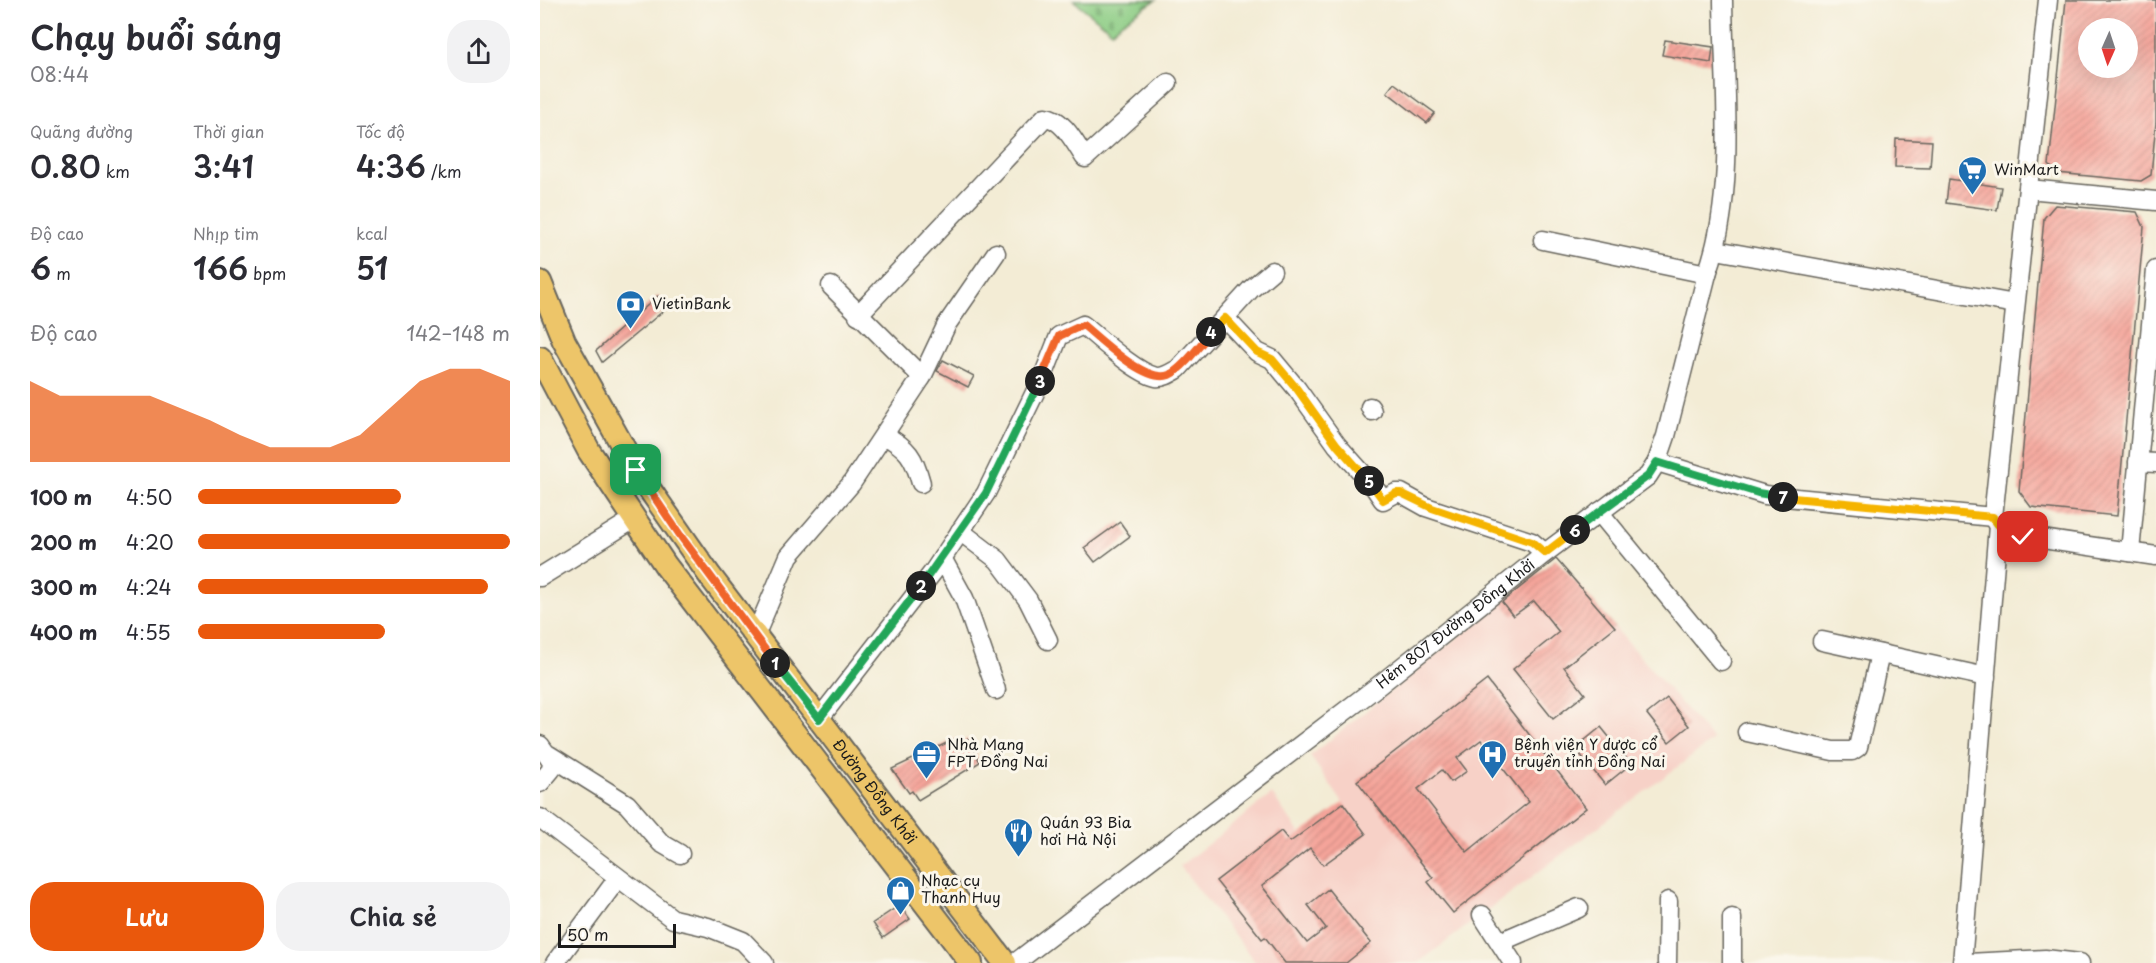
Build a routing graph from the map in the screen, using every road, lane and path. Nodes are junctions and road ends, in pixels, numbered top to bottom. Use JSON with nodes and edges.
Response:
{"nodes":[{"id":1,"x":1722,"y":0,"type":"edge"},
{"id":2,"x":2048,"y":0,"type":"edge"},
{"id":3,"x":1168,"y":83,"type":"dead end"},
{"id":4,"x":2028,"y":189,"type":"junction"},
{"id":5,"x":2156,"y":201,"type":"edge"},
{"id":6,"x":1543,"y":240,"type":"dead end"},
{"id":7,"x":1716,"y":250,"type":"junction"},
{"id":8,"x":996,"y":252,"type":"dead end"},
{"id":9,"x":2156,"y":270,"type":"edge"},
{"id":10,"x":1272,"y":271,"type":"dead end"},
{"id":11,"x":1707,"y":274,"type":"junction"},
{"id":12,"x":540,"y":282,"type":"edge"},
{"id":13,"x":831,"y":286,"type":"dead end"},
{"id":14,"x":2015,"y":304,"type":"junction"},
{"id":15,"x":858,"y":315,"type":"junction"},
{"id":16,"x":1225,"y":318,"type":"junction"},
{"id":17,"x":2153,"y":332,"type":"edge"},
{"id":18,"x":540,"y":358,"type":"edge"},
{"id":19,"x":922,"y":377,"type":"junction"},
{"id":20,"x":884,"y":435,"type":"junction"},
{"id":21,"x":1657,"y":462,"type":"junction"},
{"id":22,"x":2147,"y":462,"type":"edge"},
{"id":23,"x":921,"y":483,"type":"dead end"},
{"id":24,"x":1599,"y":512,"type":"junction"},
{"id":25,"x":634,"y":519,"type":"junction"},
{"id":26,"x":1995,"y":521,"type":"junction"},
{"id":27,"x":960,"y":531,"type":"junction"},
{"id":28,"x":2130,"y":552,"type":"junction"},
{"id":29,"x":1545,"y":553,"type":"junction"},
{"id":30,"x":2156,"y":556,"type":"edge"},
{"id":31,"x":942,"y":558,"type":"junction"},
{"id":32,"x":540,"y":577,"type":"edge"},
{"id":33,"x":755,"y":636,"type":"junction"},
{"id":34,"x":1048,"y":640,"type":"dead end"},
{"id":35,"x":1822,"y":641,"type":"dead end"},
{"id":36,"x":1880,"y":654,"type":"junction"},
{"id":37,"x":1721,"y":661,"type":"dead end"},
{"id":38,"x":1986,"y":677,"type":"junction"},
{"id":39,"x":996,"y":690,"type":"dead end"},
{"id":40,"x":819,"y":719,"type":"junction"},
{"id":41,"x":1747,"y":732,"type":"dead end"},
{"id":42,"x":544,"y":750,"type":"edge"},
{"id":43,"x":540,"y":783,"type":"edge"},
{"id":44,"x":540,"y":818,"type":"edge"},
{"id":45,"x":680,"y":854,"type":"dead end"},
{"id":46,"x":618,"y":878,"type":"junction"},
{"id":47,"x":1668,"y":902,"type":"dead end"},
{"id":48,"x":1579,"y":908,"type":"dead end"},
{"id":49,"x":1482,"y":915,"type":"dead end"},
{"id":50,"x":1732,"y":918,"type":"dead end"},
{"id":51,"x":1500,"y":942,"type":"junction"},
{"id":52,"x":2060,"y":962,"type":"edge"},
{"id":53,"x":555,"y":963,"type":"edge"},
{"id":54,"x":764,"y":963,"type":"edge"},
{"id":55,"x":971,"y":963,"type":"edge"},
{"id":56,"x":1005,"y":963,"type":"edge"},
{"id":57,"x":1015,"y":963,"type":"edge"},
{"id":58,"x":1513,"y":963,"type":"edge"},
{"id":59,"x":1667,"y":963,"type":"edge"},
{"id":60,"x":1732,"y":963,"type":"edge"},
{"id":61,"x":1962,"y":963,"type":"edge"},
{"id":62,"x":1968,"y":963,"type":"edge"},
{"id":63,"x":2080,"y":963,"type":"edge"}],
"edges":[{"from":1,"to":7,"type":"street"},
{"from":2,"to":4,"type":"street"},
{"from":3,"to":15,"type":"street"},
{"from":4,"to":5,"type":"street"},
{"from":4,"to":14,"type":"street"},
{"from":6,"to":11,"type":"street"},
{"from":7,"to":11,"type":"street"},
{"from":7,"to":14,"type":"street"},
{"from":8,"to":19,"type":"street"},
{"from":9,"to":17,"type":"street"},
{"from":10,"to":16,"type":"street"},
{"from":11,"to":21,"type":"street"},
{"from":12,"to":33,"type":"main road","name":"Đường Đồng Khởi"},
{"from":13,"to":15,"type":"street"},
{"from":14,"to":26,"type":"street"},
{"from":15,"to":19,"type":"street"},
{"from":16,"to":27,"type":"street"},
{"from":16,"to":29,"type":"street"},
{"from":17,"to":22,"type":"street"},
{"from":18,"to":25,"type":"main road","name":"Đường Đồng Khởi"},
{"from":19,"to":20,"type":"street"},
{"from":20,"to":23,"type":"street"},
{"from":20,"to":33,"type":"street"},
{"from":21,"to":24,"type":"street","name":"Hẻm 807 Đường Đồng Khởi"},
{"from":21,"to":26,"type":"street"},
{"from":22,"to":28,"type":"street"},
{"from":24,"to":29,"type":"street","name":"Hẻm 807 Đường Đồng Khởi"},
{"from":24,"to":37,"type":"street"},
{"from":25,"to":32,"type":"street"},
{"from":25,"to":55,"type":"main road","name":"Đường Đồng Khởi"},
{"from":26,"to":28,"type":"street"},
{"from":26,"to":38,"type":"street"},
{"from":27,"to":31,"type":"street"},
{"from":27,"to":34,"type":"street"},
{"from":28,"to":30,"type":"street"},
{"from":29,"to":57,"type":"street","name":"Hẻm 807 Đường Đồng Khởi"},
{"from":31,"to":39,"type":"street"},
{"from":31,"to":40,"type":"street"},
{"from":33,"to":40,"type":"main road","name":"Đường Đồng Khởi"},
{"from":35,"to":36,"type":"street"},
{"from":36,"to":38,"type":"street"},
{"from":36,"to":41,"type":"street"},
{"from":38,"to":61,"type":"street"},
{"from":40,"to":56,"type":"main road","name":"Đường Đồng Khởi"},
{"from":42,"to":43,"type":"street"},
{"from":42,"to":45,"type":"street"},
{"from":44,"to":46,"type":"street"},
{"from":46,"to":53,"type":"street"},
{"from":46,"to":54,"type":"street"},
{"from":47,"to":59,"type":"street"},
{"from":48,"to":51,"type":"street"},
{"from":49,"to":51,"type":"street"},
{"from":50,"to":60,"type":"street"},
{"from":51,"to":58,"type":"street"},
{"from":52,"to":62,"type":"street"},
{"from":52,"to":63,"type":"street"}]}
